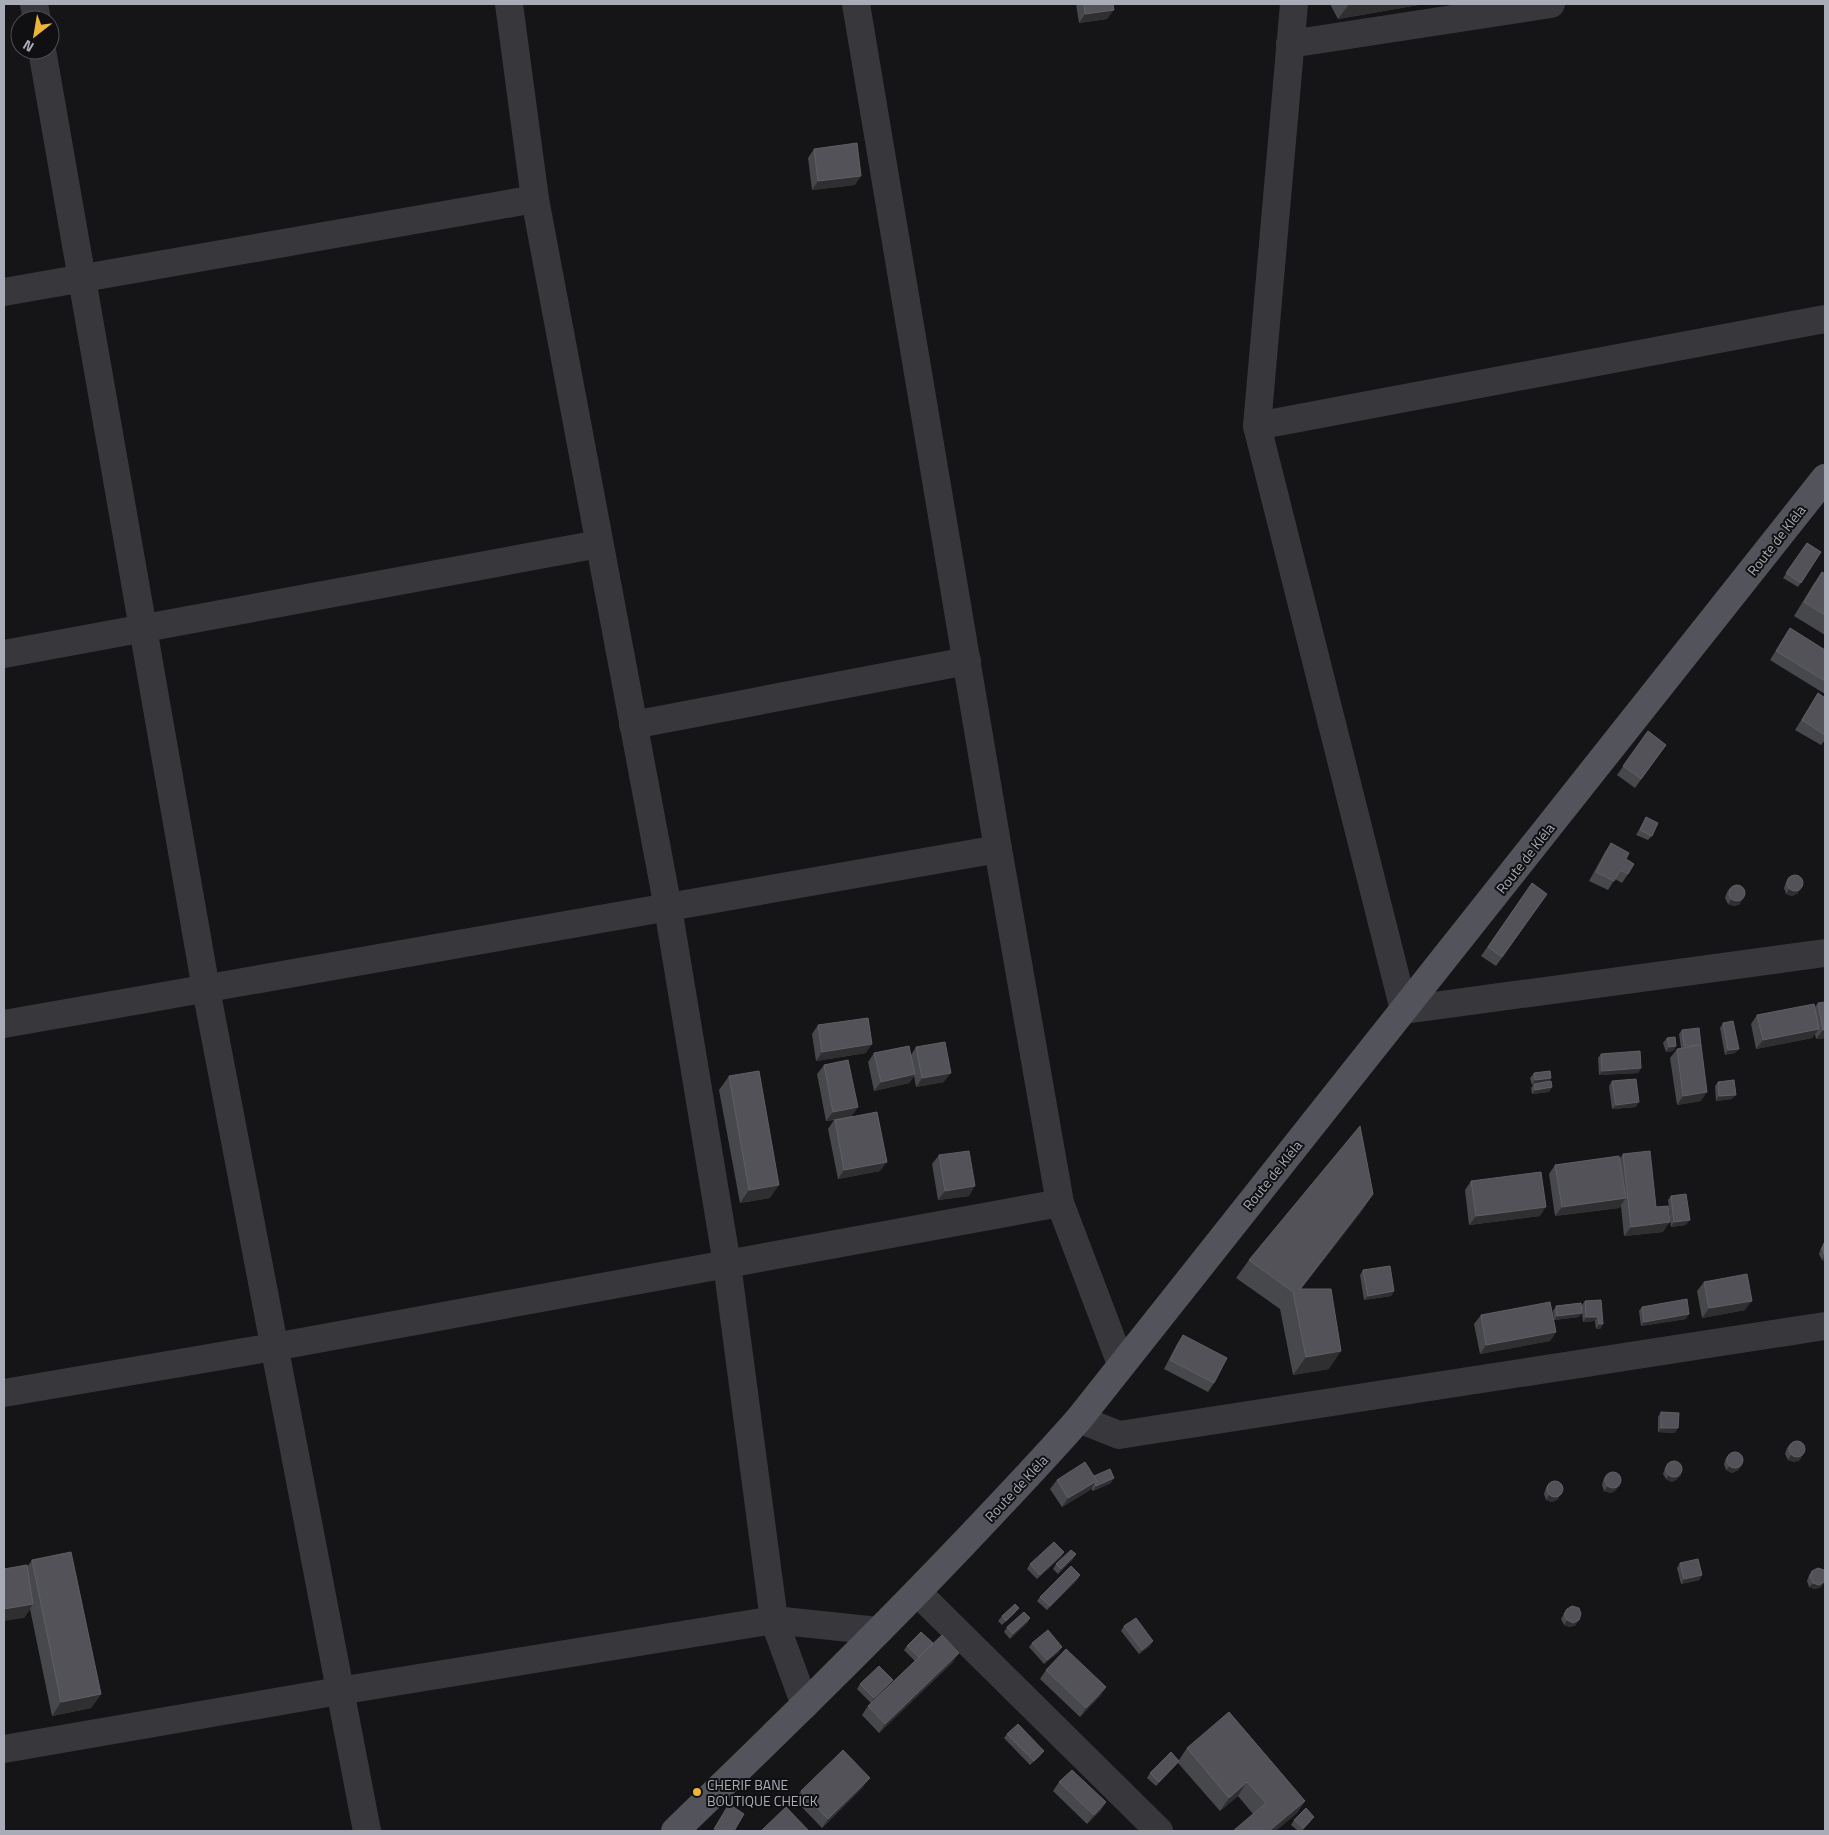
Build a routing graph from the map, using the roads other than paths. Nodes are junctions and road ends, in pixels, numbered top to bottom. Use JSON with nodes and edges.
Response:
{"nodes":[{"id":1,"x":509,"y":4,"type":"edge"},
{"id":2,"x":856,"y":4,"type":"edge"},
{"id":3,"x":1294,"y":4,"type":"edge"},
{"id":4,"x":1551,"y":4,"type":"edge"},
{"id":5,"x":1290,"y":44,"type":"junction"},
{"id":6,"x":44,"y":60,"type":"edge"},
{"id":7,"x":535,"y":199,"type":"junction"},
{"id":8,"x":82,"y":279,"type":"junction"},
{"id":9,"x":4,"y":292,"type":"edge"},
{"id":10,"x":1825,"y":319,"type":"edge"},
{"id":11,"x":1257,"y":426,"type":"junction"},
{"id":12,"x":1825,"y":478,"type":"edge"},
{"id":13,"x":599,"y":544,"type":"junction"},
{"id":14,"x":144,"y":629,"type":"junction"},
{"id":15,"x":4,"y":654,"type":"edge"},
{"id":16,"x":967,"y":661,"type":"junction"},
{"id":17,"x":633,"y":724,"type":"junction"},
{"id":18,"x":998,"y":849,"type":"junction"},
{"id":19,"x":668,"y":908,"type":"junction"},
{"id":20,"x":1825,"y":953,"type":"edge"},
{"id":21,"x":206,"y":989,"type":"junction"},
{"id":22,"x":1404,"y":1010,"type":"junction"},
{"id":23,"x":4,"y":1024,"type":"edge"},
{"id":24,"x":1060,"y":1203,"type":"junction"},
{"id":25,"x":727,"y":1264,"type":"junction"},
{"id":26,"x":1825,"y":1326,"type":"edge"},
{"id":27,"x":274,"y":1347,"type":"junction"},
{"id":28,"x":1121,"y":1364,"type":"junction"},
{"id":29,"x":4,"y":1393,"type":"edge"},
{"id":30,"x":1078,"y":1419,"type":"junction"},
{"id":31,"x":917,"y":1592,"type":"junction"},
{"id":32,"x":774,"y":1620,"type":"junction"},
{"id":33,"x":878,"y":1631,"type":"junction"},
{"id":34,"x":339,"y":1692,"type":"junction"},
{"id":35,"x":805,"y":1706,"type":"junction"},
{"id":36,"x":4,"y":1749,"type":"edge"},
{"id":37,"x":367,"y":1831,"type":"edge"},
{"id":38,"x":674,"y":1831,"type":"edge"},
{"id":39,"x":1159,"y":1831,"type":"edge"}],
"edges":[{"from":1,"to":7,"type":"street"},
{"from":2,"to":16,"type":"street"},
{"from":3,"to":5,"type":"street"},
{"from":4,"to":5,"type":"street"},
{"from":5,"to":11,"type":"street"},
{"from":6,"to":8,"type":"street"},
{"from":7,"to":8,"type":"street"},
{"from":7,"to":13,"type":"street"},
{"from":8,"to":9,"type":"street"},
{"from":8,"to":14,"type":"street"},
{"from":10,"to":11,"type":"street"},
{"from":11,"to":22,"type":"street"},
{"from":12,"to":22,"type":"main road","name":"Route de Kléla"},
{"from":13,"to":14,"type":"street"},
{"from":13,"to":17,"type":"street"},
{"from":14,"to":15,"type":"street"},
{"from":14,"to":21,"type":"street"},
{"from":16,"to":17,"type":"street"},
{"from":16,"to":18,"type":"street"},
{"from":17,"to":19,"type":"street"},
{"from":18,"to":19,"type":"street"},
{"from":18,"to":24,"type":"street"},
{"from":19,"to":21,"type":"street"},
{"from":19,"to":25,"type":"street"},
{"from":20,"to":22,"type":"street"},
{"from":21,"to":23,"type":"street"},
{"from":21,"to":27,"type":"street"},
{"from":22,"to":28,"type":"main road","name":"Route de Kléla"},
{"from":24,"to":25,"type":"street"},
{"from":24,"to":28,"type":"street"},
{"from":25,"to":27,"type":"street"},
{"from":25,"to":32,"type":"street"},
{"from":26,"to":30,"type":"street"},
{"from":27,"to":29,"type":"street"},
{"from":27,"to":34,"type":"street"},
{"from":28,"to":30,"type":"main road","name":"Route de Kléla"},
{"from":30,"to":31,"type":"main road","name":"Route de Kléla"},
{"from":31,"to":33,"type":"main road","name":"Route de Kléla"},
{"from":31,"to":39,"type":"street"},
{"from":32,"to":33,"type":"street"},
{"from":32,"to":34,"type":"street"},
{"from":32,"to":35,"type":"street"},
{"from":33,"to":35,"type":"main road","name":"Route de Kléla"},
{"from":34,"to":36,"type":"street"},
{"from":34,"to":37,"type":"street"},
{"from":35,"to":38,"type":"main road","name":"Route de Kléla"}]}
